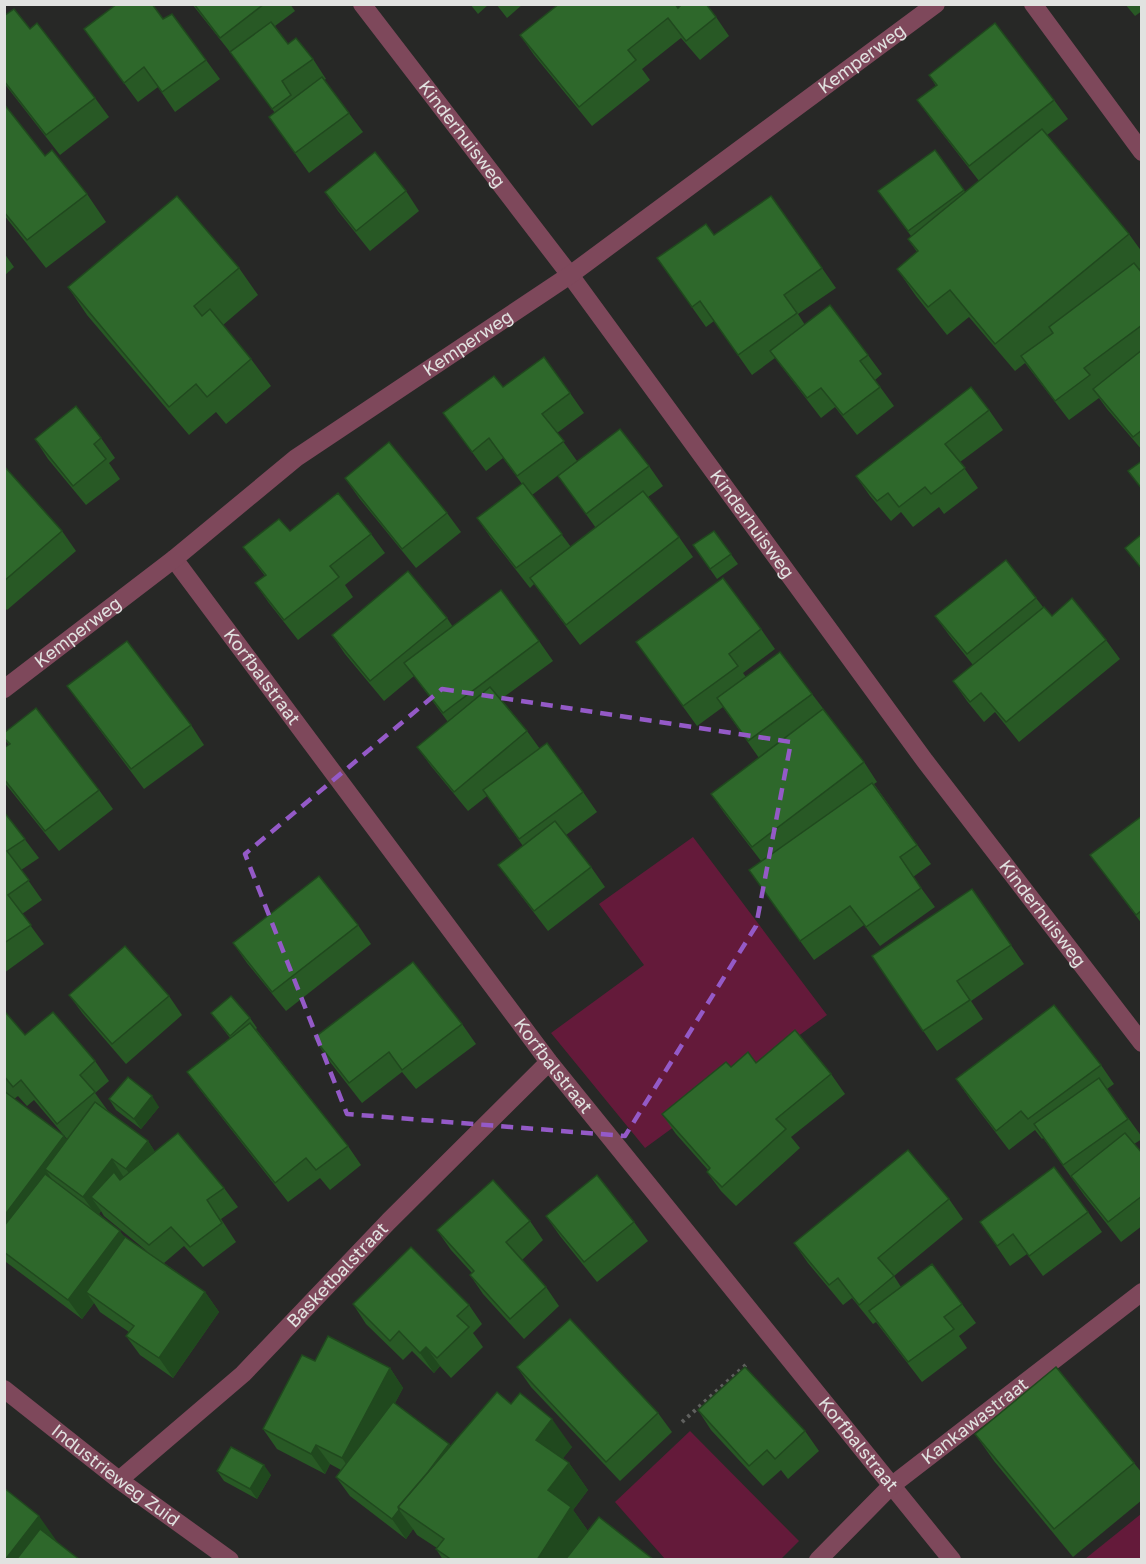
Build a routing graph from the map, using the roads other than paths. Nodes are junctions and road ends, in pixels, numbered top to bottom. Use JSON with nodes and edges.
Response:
{"nodes":[{"id":1,"x":362,"y":4,"type":"edge"},
{"id":2,"x":936,"y":4,"type":"edge"},
{"id":3,"x":1033,"y":4,"type":"edge"},
{"id":4,"x":1142,"y":152,"type":"edge"},
{"id":5,"x":570,"y":274,"type":"junction"},
{"id":6,"x":174,"y":559,"type":"junction"},
{"id":7,"x":4,"y":689,"type":"edge"},
{"id":8,"x":1142,"y":1043,"type":"edge"},
{"id":9,"x":549,"y":1062,"type":"junction"},
{"id":10,"x":1142,"y":1292,"type":"edge"},
{"id":11,"x":4,"y":1389,"type":"edge"},
{"id":12,"x":119,"y":1480,"type":"junction"},
{"id":13,"x":891,"y":1486,"type":"junction"},
{"id":14,"x":230,"y":1560,"type":"edge"},
{"id":15,"x":818,"y":1560,"type":"edge"},
{"id":16,"x":952,"y":1560,"type":"edge"}],
"edges":[{"from":1,"to":5,"type":"street","name":"Kinderhuisweg"},
{"from":2,"to":5,"type":"street","name":"Kemperweg"},
{"from":3,"to":4,"type":"street"},
{"from":5,"to":6,"type":"street","name":"Kemperweg"},
{"from":5,"to":8,"type":"street","name":"Kinderhuisweg"},
{"from":6,"to":7,"type":"street","name":"Kemperweg"},
{"from":6,"to":9,"type":"street","name":"Korfbalstraat"},
{"from":9,"to":12,"type":"street","name":"Basketbalstraat"},
{"from":9,"to":13,"type":"street","name":"Korfbalstraat"},
{"from":10,"to":13,"type":"street","name":"Kankawastraat"},
{"from":11,"to":12,"type":"street","name":"Industrieweg Zuid"},
{"from":12,"to":14,"type":"street","name":"Industrieweg Zuid"},
{"from":13,"to":15,"type":"street","name":"Kankawastraat"},
{"from":13,"to":16,"type":"street","name":"Korfbalstraat"}]}
